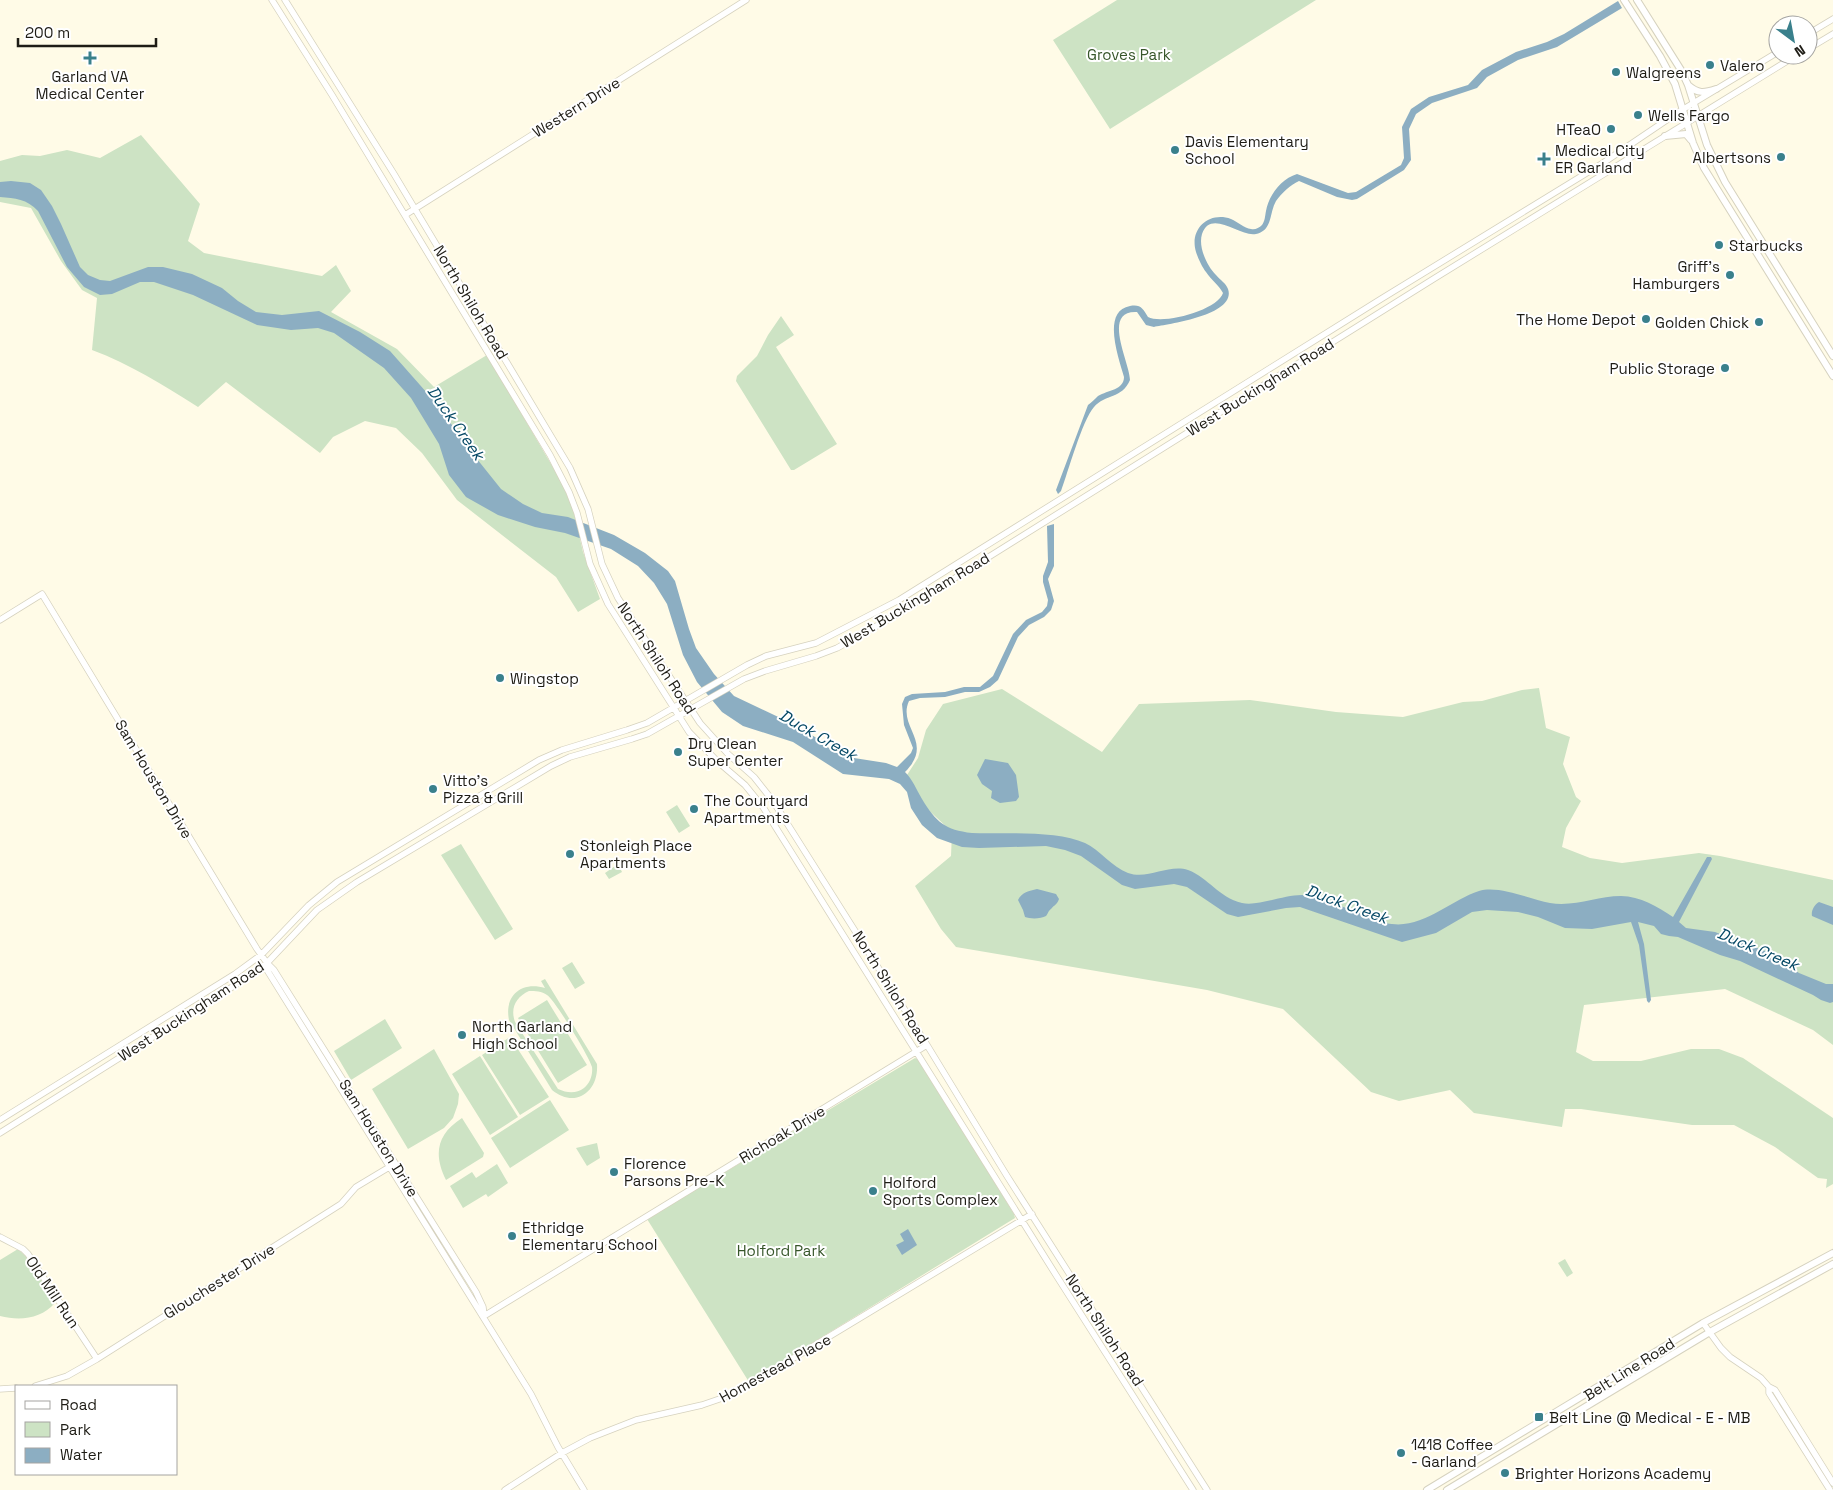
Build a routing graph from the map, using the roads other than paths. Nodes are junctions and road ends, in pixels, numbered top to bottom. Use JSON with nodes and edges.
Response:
{"nodes":[{"id":1,"x":272,"y":0,"type":"edge"},
{"id":2,"x":284,"y":0,"type":"edge"},
{"id":3,"x":746,"y":0,"type":"edge"},
{"id":4,"x":1624,"y":0,"type":"edge"},
{"id":5,"x":1637,"y":0,"type":"edge"},
{"id":6,"x":1833,"y":19,"type":"edge"},
{"id":7,"x":1651,"y":21,"type":"junction"},
{"id":8,"x":1640,"y":25,"type":"junction"},
{"id":9,"x":1818,"y":28,"type":"edge"},
{"id":10,"x":1833,"y":34,"type":"edge"},
{"id":11,"x":1818,"y":43,"type":"edge"},
{"id":12,"x":1768,"y":58,"type":"edge"},
{"id":13,"x":1781,"y":65,"type":"edge"},
{"id":14,"x":1688,"y":85,"type":"junction"},
{"id":15,"x":1716,"y":89,"type":"junction"},
{"id":16,"x":1693,"y":104,"type":"junction"},
{"id":17,"x":1682,"y":110,"type":"junction"},
{"id":18,"x":1698,"y":116,"type":"junction"},
{"id":19,"x":1686,"y":123,"type":"junction"},
{"id":20,"x":1665,"y":136,"type":"junction"},
{"id":21,"x":1693,"y":142,"type":"junction"},
{"id":22,"x":1725,"y":182,"type":"junction"},
{"id":23,"x":1716,"y":187,"type":"junction"},
{"id":24,"x":414,"y":209,"type":"junction"},
{"id":25,"x":405,"y":215,"type":"junction"},
{"id":26,"x":1476,"y":241,"type":"junction"},
{"id":27,"x":436,"y":244,"type":"junction"},
{"id":28,"x":426,"y":250,"type":"junction"},
{"id":29,"x":1482,"y":250,"type":"junction"},
{"id":30,"x":1430,"y":269,"type":"junction"},
{"id":31,"x":1783,"y":276,"type":"junction"},
{"id":32,"x":1435,"y":278,"type":"junction"},
{"id":33,"x":1774,"y":280,"type":"junction"},
{"id":34,"x":496,"y":342,"type":"junction"},
{"id":35,"x":485,"y":348,"type":"junction"},
{"id":36,"x":1833,"y":356,"type":"edge"},
{"id":37,"x":1833,"y":376,"type":"edge"},
{"id":38,"x":1096,"y":477,"type":"junction"},
{"id":39,"x":1105,"y":483,"type":"junction"},
{"id":40,"x":588,"y":508,"type":"junction"},
{"id":41,"x":577,"y":513,"type":"junction"},
{"id":42,"x":0,"y":620,"type":"edge"},
{"id":43,"x":685,"y":702,"type":"junction"},
{"id":44,"x":673,"y":709,"type":"junction"},
{"id":45,"x":690,"y":710,"type":"junction"},
{"id":46,"x":678,"y":717,"type":"junction"},
{"id":47,"x":602,"y":738,"type":"junction"},
{"id":48,"x":604,"y":747,"type":"junction"},
{"id":49,"x":505,"y":781,"type":"junction"},
{"id":50,"x":510,"y":790,"type":"junction"},
{"id":51,"x":352,"y":873,"type":"junction"},
{"id":52,"x":357,"y":882,"type":"junction"},
{"id":53,"x":304,"y":910,"type":"junction"},
{"id":54,"x":310,"y":918,"type":"junction"},
{"id":55,"x":261,"y":955,"type":"junction"},
{"id":56,"x":267,"y":963,"type":"junction"},
{"id":57,"x":927,"y":1045,"type":"junction"},
{"id":58,"x":916,"y":1052,"type":"junction"},
{"id":59,"x":335,"y":1073,"type":"junction"},
{"id":60,"x":0,"y":1120,"type":"edge"},
{"id":61,"x":973,"y":1120,"type":"junction"},
{"id":62,"x":963,"y":1126,"type":"junction"},
{"id":63,"x":0,"y":1133,"type":"edge"},
{"id":64,"x":396,"y":1164,"type":"junction"},
{"id":65,"x":390,"y":1168,"type":"junction"},
{"id":66,"x":1032,"y":1214,"type":"junction"},
{"id":67,"x":1022,"y":1220,"type":"junction"},
{"id":68,"x":0,"y":1237,"type":"edge"},
{"id":69,"x":1833,"y":1253,"type":"edge"},
{"id":70,"x":1833,"y":1264,"type":"edge"},
{"id":71,"x":484,"y":1316,"type":"junction"},
{"id":72,"x":1703,"y":1323,"type":"junction"},
{"id":73,"x":1710,"y":1332,"type":"junction"},
{"id":74,"x":97,"y":1359,"type":"junction"},
{"id":75,"x":39,"y":1385,"type":"edge"},
{"id":76,"x":1769,"y":1387,"type":"junction"},
{"id":77,"x":15,"y":1388,"type":"edge"},
{"id":78,"x":0,"y":1389,"type":"edge"},
{"id":79,"x":1572,"y":1404,"type":"junction"},
{"id":80,"x":1577,"y":1412,"type":"junction"},
{"id":81,"x":1500,"y":1446,"type":"junction"},
{"id":82,"x":562,"y":1453,"type":"junction"},
{"id":83,"x":1501,"y":1458,"type":"junction"},
{"id":84,"x":1833,"y":1483,"type":"edge"},
{"id":85,"x":505,"y":1490,"type":"edge"},
{"id":86,"x":584,"y":1490,"type":"edge"},
{"id":87,"x":1193,"y":1490,"type":"edge"},
{"id":88,"x":1207,"y":1490,"type":"edge"},
{"id":89,"x":1428,"y":1490,"type":"edge"},
{"id":90,"x":1447,"y":1490,"type":"edge"},
{"id":91,"x":1830,"y":1490,"type":"edge"}],
"edges":[{"from":1,"to":25,"type":"main road","name":"North Shiloh Road"},
{"from":2,"to":24,"type":"main road","name":"North Shiloh Road"},
{"from":3,"to":24,"type":"main road","name":"Western Drive"},
{"from":4,"to":8,"type":"main road"},
{"from":5,"to":7,"type":"main road"},
{"from":6,"to":9,"type":"main road"},
{"from":7,"to":8,"type":"main road"},
{"from":7,"to":14,"type":"main road"},
{"from":8,"to":17,"type":"main road"},
{"from":10,"to":11,"type":"main road"},
{"from":12,"to":15,"type":"main road","name":"West Buckingham Road"},
{"from":13,"to":18,"type":"main road","name":"West Buckingham Road"},
{"from":14,"to":15,"type":"main road"},
{"from":14,"to":16,"type":"main road"},
{"from":15,"to":16,"type":"main road","name":"West Buckingham Road"},
{"from":16,"to":17,"type":"main road","name":"West Buckingham Road"},
{"from":16,"to":18,"type":"main road"},
{"from":17,"to":19,"type":"main road"},
{"from":17,"to":26,"type":"main road","name":"West Buckingham Road"},
{"from":18,"to":19,"type":"main road","name":"West Buckingham Road"},
{"from":18,"to":22,"type":"main road"},
{"from":19,"to":20,"type":"main road","name":"West Buckingham Road"},
{"from":19,"to":21,"type":"main road"},
{"from":20,"to":21,"type":"main road"},
{"from":20,"to":29,"type":"main road","name":"West Buckingham Road"},
{"from":21,"to":23,"type":"main road"},
{"from":22,"to":23,"type":"main road"},
{"from":22,"to":31,"type":"main road"},
{"from":23,"to":33,"type":"main road"},
{"from":24,"to":25,"type":"main road","name":"Western Drive"},
{"from":24,"to":27,"type":"main road","name":"North Shiloh Road"},
{"from":25,"to":28,"type":"main road","name":"North Shiloh Road"},
{"from":26,"to":29,"type":"main road"},
{"from":26,"to":30,"type":"main road","name":"West Buckingham Road"},
{"from":27,"to":28,"type":"main road"},
{"from":27,"to":34,"type":"main road","name":"North Shiloh Road"},
{"from":28,"to":35,"type":"main road","name":"North Shiloh Road"},
{"from":29,"to":32,"type":"main road","name":"West Buckingham Road"},
{"from":30,"to":32,"type":"main road"},
{"from":30,"to":38,"type":"main road","name":"West Buckingham Road"},
{"from":31,"to":33,"type":"main road"},
{"from":31,"to":36,"type":"main road"},
{"from":32,"to":39,"type":"main road","name":"West Buckingham Road"},
{"from":33,"to":37,"type":"main road"},
{"from":34,"to":35,"type":"main road"},
{"from":34,"to":40,"type":"main road","name":"North Shiloh Road"},
{"from":35,"to":41,"type":"main road","name":"North Shiloh Road"},
{"from":38,"to":39,"type":"main road"},
{"from":38,"to":43,"type":"main road","name":"West Buckingham Road"},
{"from":39,"to":45,"type":"main road","name":"West Buckingham Road"},
{"from":40,"to":41,"type":"main road"},
{"from":40,"to":43,"type":"main road","name":"North Shiloh Road"},
{"from":41,"to":44,"type":"main road","name":"North Shiloh Road"},
{"from":42,"to":55,"type":"main road","name":"Sam Houston Drive"},
{"from":43,"to":44,"type":"main road","name":"West Buckingham Road"},
{"from":43,"to":45,"type":"main road","name":"North Shiloh Road"},
{"from":44,"to":46,"type":"main road","name":"North Shiloh Road"},
{"from":44,"to":47,"type":"main road","name":"West Buckingham Road"},
{"from":45,"to":46,"type":"main road","name":"West Buckingham Road"},
{"from":45,"to":57,"type":"main road","name":"North Shiloh Road"},
{"from":46,"to":48,"type":"main road","name":"West Buckingham Road"},
{"from":46,"to":58,"type":"main road","name":"North Shiloh Road"},
{"from":47,"to":48,"type":"main road"},
{"from":47,"to":49,"type":"main road","name":"West Buckingham Road"},
{"from":48,"to":50,"type":"main road","name":"West Buckingham Road"},
{"from":49,"to":50,"type":"main road"},
{"from":49,"to":51,"type":"main road","name":"West Buckingham Road"},
{"from":50,"to":52,"type":"main road","name":"West Buckingham Road"},
{"from":51,"to":52,"type":"main road"},
{"from":51,"to":53,"type":"main road","name":"West Buckingham Road"},
{"from":52,"to":54,"type":"main road","name":"West Buckingham Road"},
{"from":53,"to":54,"type":"main road"},
{"from":53,"to":55,"type":"main road","name":"West Buckingham Road"},
{"from":54,"to":56,"type":"main road","name":"West Buckingham Road"},
{"from":55,"to":56,"type":"main road","name":"Sam Houston Drive"},
{"from":55,"to":60,"type":"main road","name":"West Buckingham Road"},
{"from":56,"to":59,"type":"main road","name":"Sam Houston Drive"},
{"from":56,"to":63,"type":"main road","name":"West Buckingham Road"},
{"from":57,"to":58,"type":"main road","name":"Richoak Drive"},
{"from":57,"to":61,"type":"main road","name":"North Shiloh Road"},
{"from":58,"to":62,"type":"main road","name":"North Shiloh Road"},
{"from":58,"to":71,"type":"main road","name":"Richoak Drive"},
{"from":59,"to":64,"type":"main road","name":"Sam Houston Drive"},
{"from":59,"to":65,"type":"main road","name":"Sam Houston Drive"},
{"from":61,"to":62,"type":"main road"},
{"from":61,"to":66,"type":"main road","name":"North Shiloh Road"},
{"from":62,"to":67,"type":"main road","name":"North Shiloh Road"},
{"from":64,"to":65,"type":"main road","name":"Glouchester Drive"},
{"from":64,"to":71,"type":"main road","name":"Sam Houston Drive"},
{"from":65,"to":71,"type":"main road","name":"Sam Houston Drive"},
{"from":65,"to":74,"type":"main road","name":"Glouchester Drive"},
{"from":66,"to":67,"type":"main road","name":"Homestead Place"},
{"from":66,"to":88,"type":"main road","name":"North Shiloh Road"},
{"from":67,"to":82,"type":"main road","name":"Homestead Place"},
{"from":67,"to":87,"type":"main road","name":"North Shiloh Road"},
{"from":68,"to":74,"type":"main road","name":"Old Mill Run"},
{"from":69,"to":72,"type":"main road","name":"Belt Line Road"},
{"from":70,"to":73,"type":"main road","name":"Belt Line Road"},
{"from":71,"to":82,"type":"main road","name":"Sam Houston Drive"},
{"from":72,"to":73,"type":"main road"},
{"from":72,"to":79,"type":"main road","name":"Belt Line Road"},
{"from":73,"to":76,"type":"main road"},
{"from":73,"to":80,"type":"main road","name":"Belt Line Road"},
{"from":74,"to":75,"type":"main road","name":"Glouchester Drive"},
{"from":76,"to":84,"type":"main road"},
{"from":76,"to":91,"type":"main road"},
{"from":77,"to":78,"type":"main road"},
{"from":79,"to":80,"type":"main road"},
{"from":79,"to":81,"type":"main road","name":"Belt Line Road"},
{"from":80,"to":83,"type":"main road","name":"Belt Line Road"},
{"from":81,"to":83,"type":"main road"},
{"from":81,"to":89,"type":"main road","name":"Belt Line Road"},
{"from":82,"to":85,"type":"main road","name":"Homestead Place"},
{"from":82,"to":86,"type":"main road","name":"Sam Houston Drive"},
{"from":83,"to":90,"type":"main road","name":"Belt Line Road"}]}
